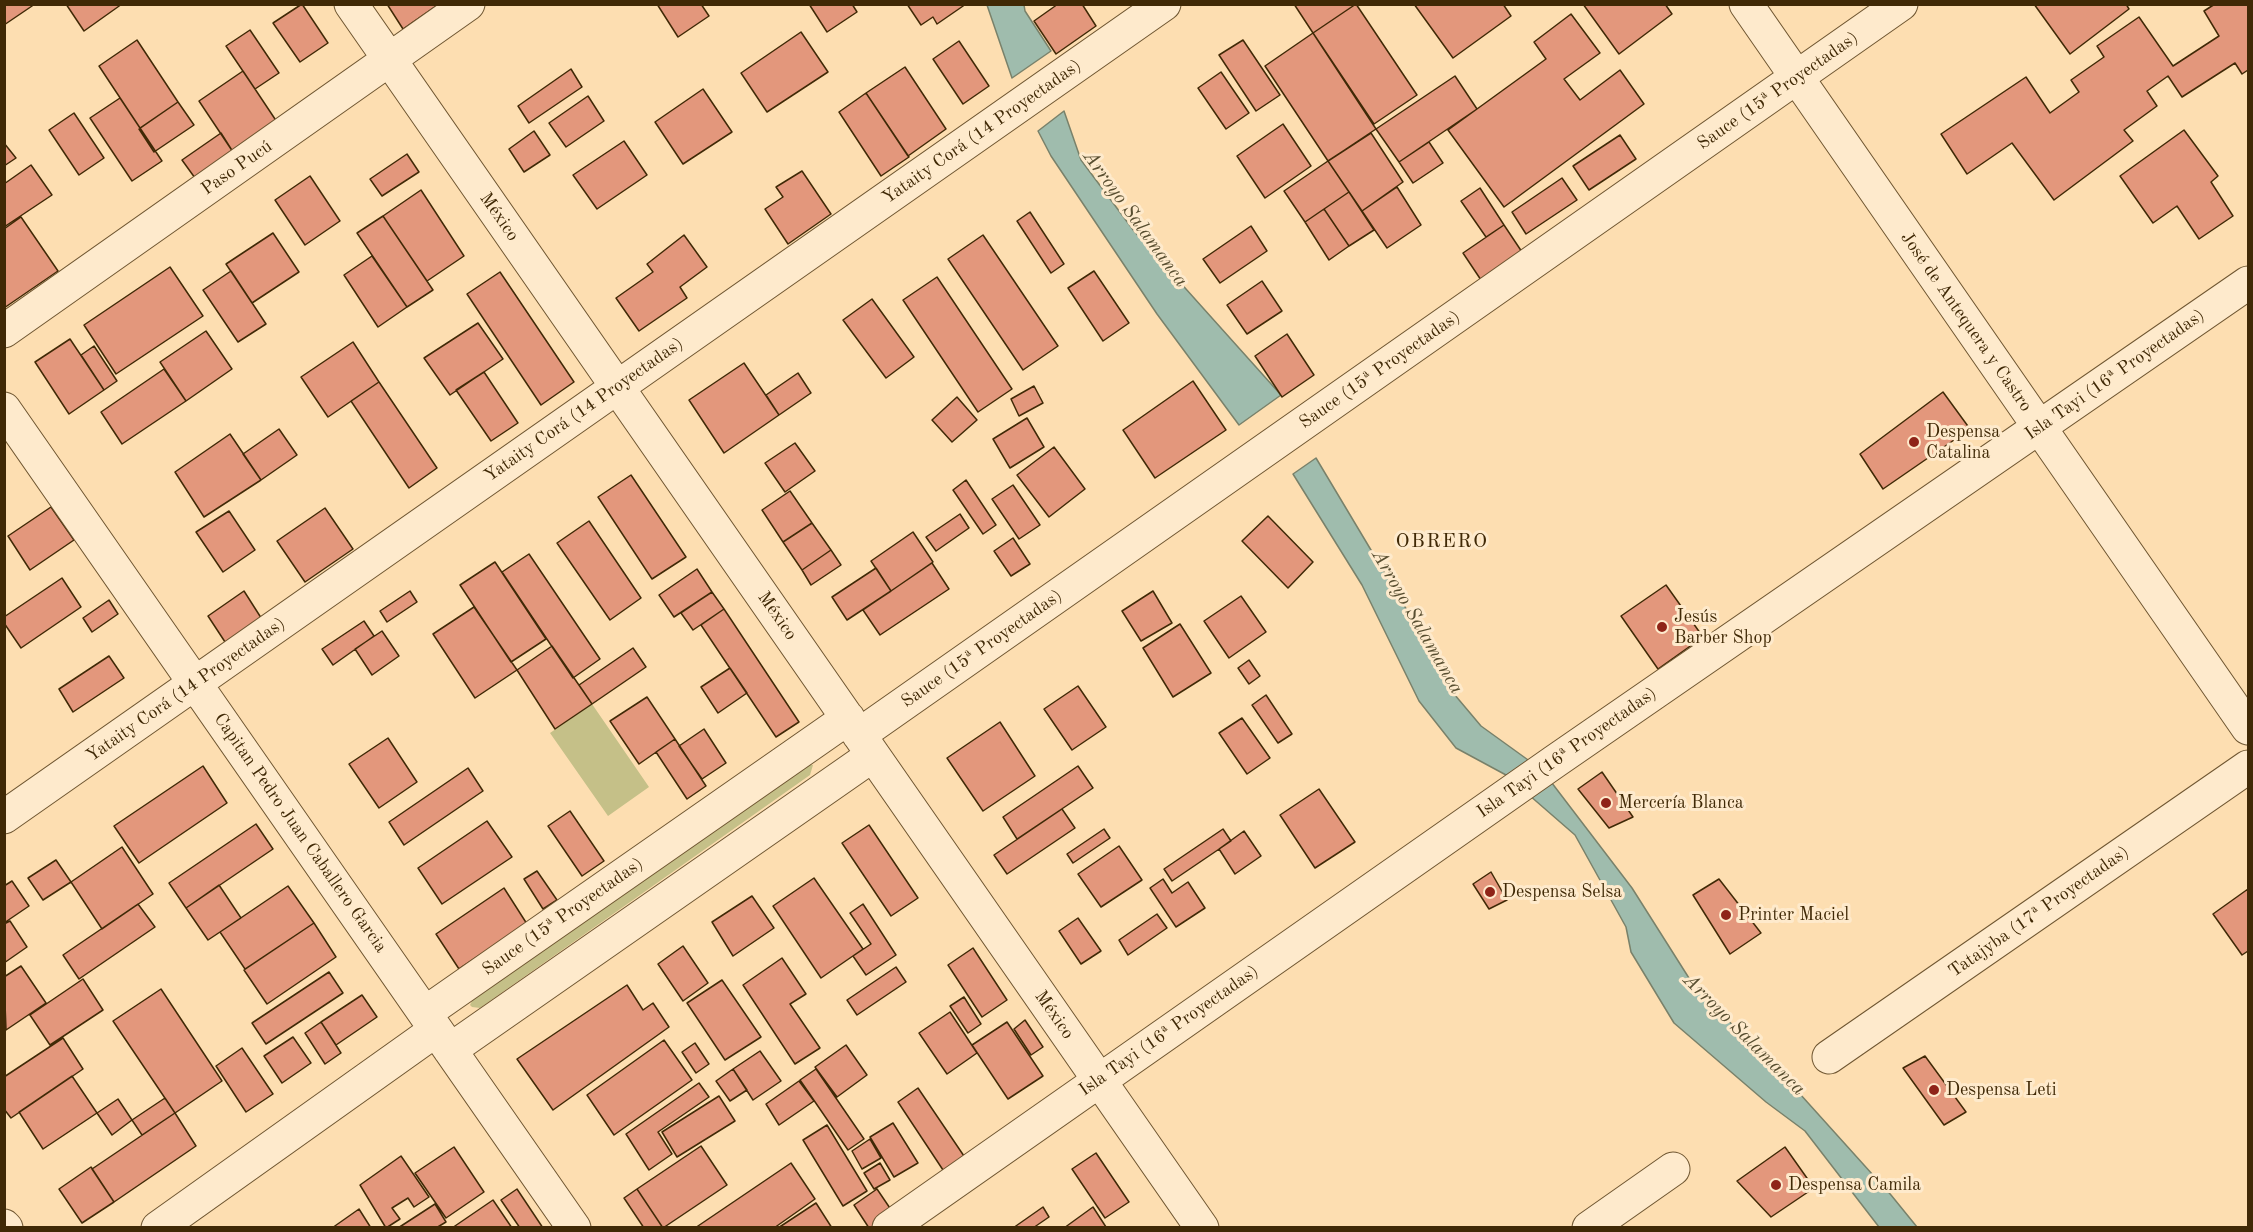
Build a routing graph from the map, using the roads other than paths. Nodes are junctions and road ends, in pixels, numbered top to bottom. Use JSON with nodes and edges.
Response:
{"nodes":[{"id":1,"x":351,"y":4,"type":"edge"},
{"id":2,"x":468,"y":4,"type":"edge"},
{"id":3,"x":1164,"y":4,"type":"edge"},
{"id":4,"x":1746,"y":4,"type":"edge"},
{"id":5,"x":1901,"y":4,"type":"edge"},
{"id":6,"x":390,"y":60,"type":"junction"},
{"id":7,"x":1797,"y":77,"type":"junction"},
{"id":8,"x":2248,"y":283,"type":"edge"},
{"id":9,"x":4,"y":331,"type":"edge"},
{"id":10,"x":617,"y":387,"type":"junction"},
{"id":11,"x":4,"y":409,"type":"edge"},
{"id":12,"x":2039,"y":427,"type":"junction"},
{"id":13,"x":196,"y":683,"type":"junction"},
{"id":14,"x":2248,"y":728,"type":"edge"},
{"id":15,"x":860,"y":736,"type":"junction"},
{"id":16,"x":2248,"y":767,"type":"edge"},
{"id":17,"x":4,"y":818,"type":"edge"},
{"id":18,"x":437,"y":1031,"type":"junction"},
{"id":19,"x":1829,"y":1057,"type":"dead end"},
{"id":20,"x":1100,"y":1080,"type":"junction"},
{"id":21,"x":1673,"y":1169,"type":"dead end"},
{"id":22,"x":158,"y":1227,"type":"edge"},
{"id":23,"x":574,"y":1227,"type":"edge"},
{"id":24,"x":889,"y":1227,"type":"edge"},
{"id":25,"x":1202,"y":1227,"type":"edge"},
{"id":26,"x":1588,"y":1227,"type":"edge"}],
"edges":[{"from":1,"to":6,"type":"street","name":"México"},
{"from":2,"to":6,"type":"street","name":"Paso Pucú"},
{"from":3,"to":10,"type":"street","name":"Yataity Corá (14 Proyectadas)"},
{"from":4,"to":7,"type":"street","name":"José de Antequera y Castro"},
{"from":5,"to":7,"type":"street","name":"Sauce (15ª Proyectadas)"},
{"from":6,"to":9,"type":"street","name":"Paso Pucú"},
{"from":6,"to":10,"type":"street","name":"México"},
{"from":7,"to":12,"type":"street","name":"José de Antequera y Castro"},
{"from":7,"to":15,"type":"street","name":"Sauce (15ª Proyectadas)"},
{"from":8,"to":12,"type":"street","name":"Isla Tayi (16ª Proyectadas)"},
{"from":10,"to":13,"type":"street","name":"Yataity Corá (14 Proyectadas)"},
{"from":10,"to":15,"type":"street","name":"México"},
{"from":11,"to":13,"type":"street","name":"Capitan Pedro Juan Caballero Garcia"},
{"from":12,"to":14,"type":"street","name":"José de Antequera y Castro"},
{"from":12,"to":20,"type":"street","name":"Isla Tayi (16ª Proyectadas)"},
{"from":13,"to":17,"type":"street","name":"Yataity Corá (14 Proyectadas)"},
{"from":13,"to":18,"type":"street","name":"Capitan Pedro Juan Caballero Garcia"},
{"from":15,"to":18,"type":"street","name":"Sauce (15ª Proyectadas)"},
{"from":15,"to":18,"type":"street","name":"Sauce (15ª Proyectadas)"},
{"from":15,"to":20,"type":"street","name":"México"},
{"from":16,"to":19,"type":"street","name":"Tatajyba (17ª Proyectadas)"},
{"from":18,"to":22,"type":"street","name":"Sauce (15ª Proyectadas)"},
{"from":18,"to":23,"type":"street","name":"Capitan Pedro Juan Caballero Garcia"},
{"from":20,"to":24,"type":"street","name":"Isla Tayi (16ª Proyectadas)"},
{"from":20,"to":25,"type":"street","name":"México"},
{"from":21,"to":26,"type":"street"}]}
